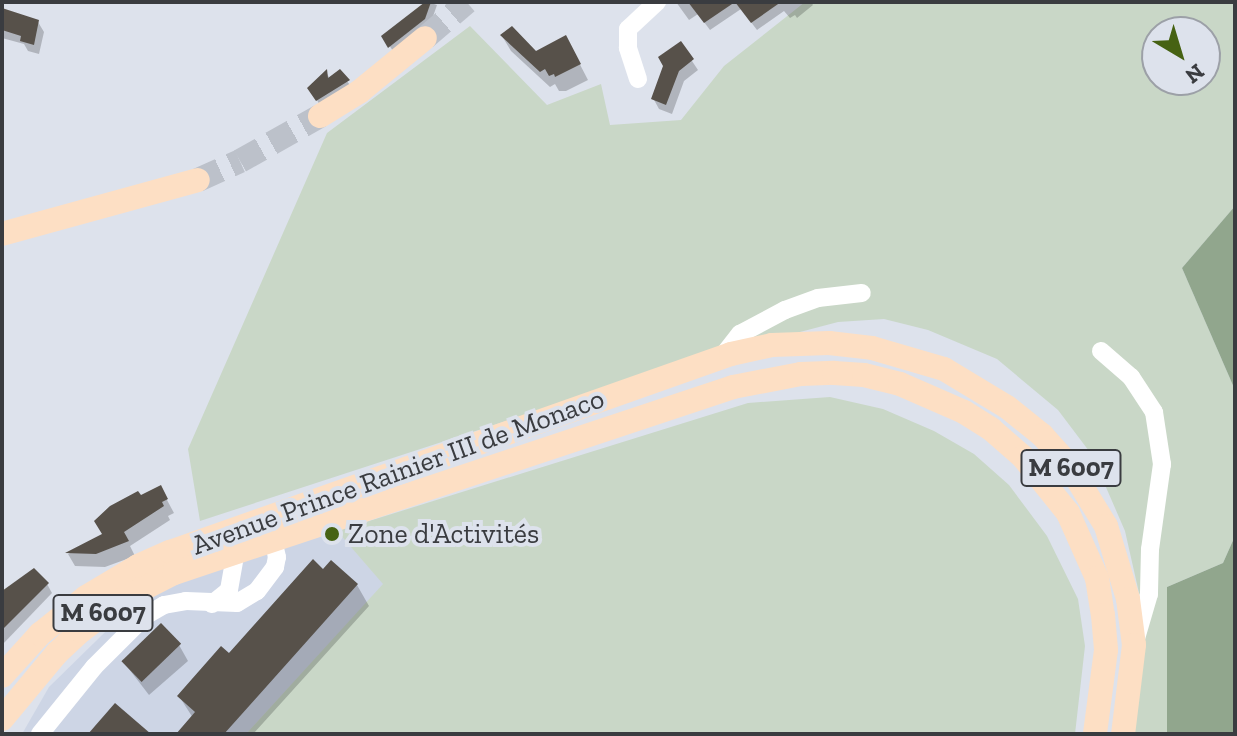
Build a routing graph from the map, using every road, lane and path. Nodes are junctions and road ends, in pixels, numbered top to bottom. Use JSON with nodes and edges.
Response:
{"nodes":[{"id":1,"x":657,"y":2,"type":"edge"},
{"id":2,"x":425,"y":38,"type":"tunnel mouth"},
{"id":3,"x":638,"y":79,"type":"dead end"},
{"id":4,"x":320,"y":116,"type":"tunnel mouth"},
{"id":5,"x":198,"y":180,"type":"tunnel mouth"},
{"id":6,"x":2,"y":234,"type":"edge"},
{"id":7,"x":862,"y":293,"type":"dead end"},
{"id":8,"x":1101,"y":351,"type":"dead end"},
{"id":9,"x":721,"y":358,"type":"junction"},
{"id":10,"x":287,"y":512,"type":"junction"},
{"id":11,"x":263,"y":537,"type":"junction"},
{"id":12,"x":229,"y":542,"type":"junction"},
{"id":13,"x":212,"y":604,"type":"junction"},
{"id":14,"x":1134,"y":645,"type":"junction"},
{"id":15,"x":2,"y":676,"type":"edge"},
{"id":16,"x":2,"y":719,"type":"edge"},
{"id":17,"x":40,"y":734,"type":"edge"},
{"id":18,"x":1095,"y":734,"type":"edge"},
{"id":19,"x":1123,"y":734,"type":"edge"}],
"edges":[{"from":1,"to":3,"type":"street"},
{"from":2,"to":4,"type":"main road"},
{"from":5,"to":6,"type":"main road"},
{"from":7,"to":9,"type":"street"},
{"from":8,"to":14,"type":"street"},
{"from":9,"to":10,"type":"main road","name":"Avenue Prince Rainier III de Monaco","number":"M 6007"},
{"from":9,"to":14,"type":"main road","name":"Avenue Prince Rainier III de Monaco","number":"M 6007"},
{"from":10,"to":11,"type":"street"},
{"from":10,"to":12,"type":"main road","name":"Avenue Prince Rainier III de Monaco","number":"M 6007"},
{"from":11,"to":12,"type":"main road","name":"Avenue Prince Rainier III de Monaco","number":"M 6007"},
{"from":11,"to":13,"type":"street"},
{"from":11,"to":18,"type":"main road","name":"Avenue Prince Rainier III de Monaco","number":"M 6007"},
{"from":12,"to":13,"type":"street"},
{"from":12,"to":15,"type":"main road","name":"Avenue Prince Rainier III de Monaco","number":"M 6007"},
{"from":12,"to":16,"type":"main road","name":"Avenue Prince Rainier III de Monaco","number":"M 6007"},
{"from":13,"to":17,"type":"street"},
{"from":14,"to":19,"type":"main road","number":"M 6007"}]}
